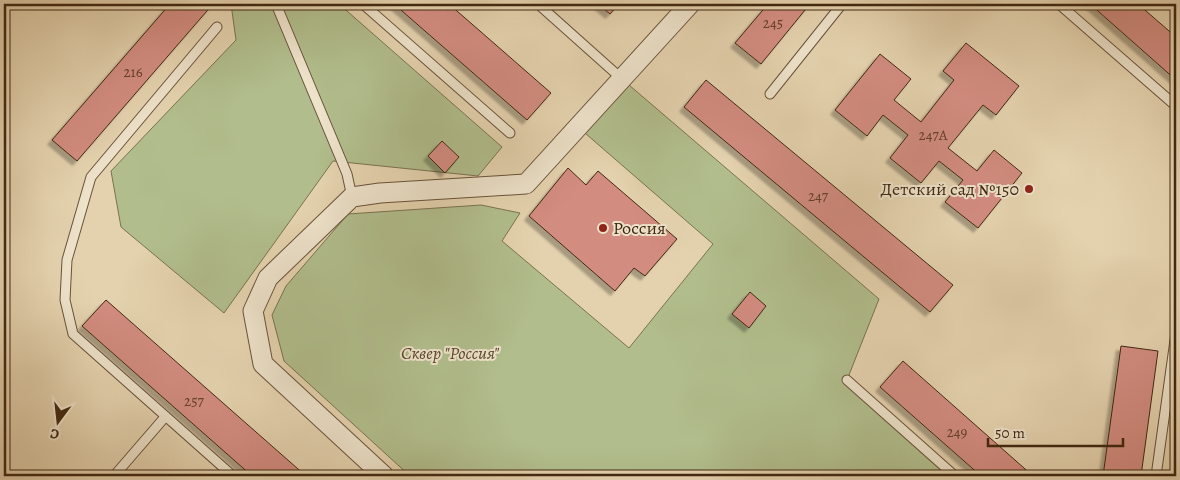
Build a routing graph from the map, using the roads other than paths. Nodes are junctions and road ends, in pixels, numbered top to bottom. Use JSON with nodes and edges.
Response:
{"nodes":[{"id":1,"x":276,"y":4,"type":"edge"},
{"id":2,"x":363,"y":4,"type":"edge"},
{"id":3,"x":538,"y":4,"type":"edge"},
{"id":4,"x":690,"y":4,"type":"edge"},
{"id":5,"x":842,"y":4,"type":"edge"},
{"id":6,"x":1059,"y":4,"type":"edge"},
{"id":7,"x":217,"y":27,"type":"dead end"},
{"id":8,"x":622,"y":79,"type":"junction"},
{"id":9,"x":770,"y":94,"type":"dead end"},
{"id":10,"x":1176,"y":106,"type":"edge"},
{"id":11,"x":510,"y":133,"type":"dead end"},
{"id":12,"x":352,"y":197,"type":"junction"},
{"id":13,"x":1176,"y":333,"type":"edge"},
{"id":14,"x":847,"y":380,"type":"dead end"},
{"id":15,"x":166,"y":417,"type":"junction"},
{"id":16,"x":114,"y":476,"type":"edge"},
{"id":17,"x":233,"y":476,"type":"edge"},
{"id":18,"x":384,"y":476,"type":"edge"},
{"id":19,"x":955,"y":476,"type":"edge"},
{"id":20,"x":1156,"y":476,"type":"edge"}],
"edges":[{"from":1,"to":12,"type":"lane"},
{"from":2,"to":11,"type":"lane"},
{"from":3,"to":8,"type":"lane"},
{"from":4,"to":8,"type":"street"},
{"from":5,"to":9,"type":"lane"},
{"from":6,"to":10,"type":"lane"},
{"from":7,"to":15,"type":"lane"},
{"from":8,"to":12,"type":"street"},
{"from":12,"to":18,"type":"street"},
{"from":13,"to":20,"type":"lane"},
{"from":14,"to":19,"type":"lane"},
{"from":15,"to":16,"type":"lane"},
{"from":15,"to":17,"type":"lane"}]}
